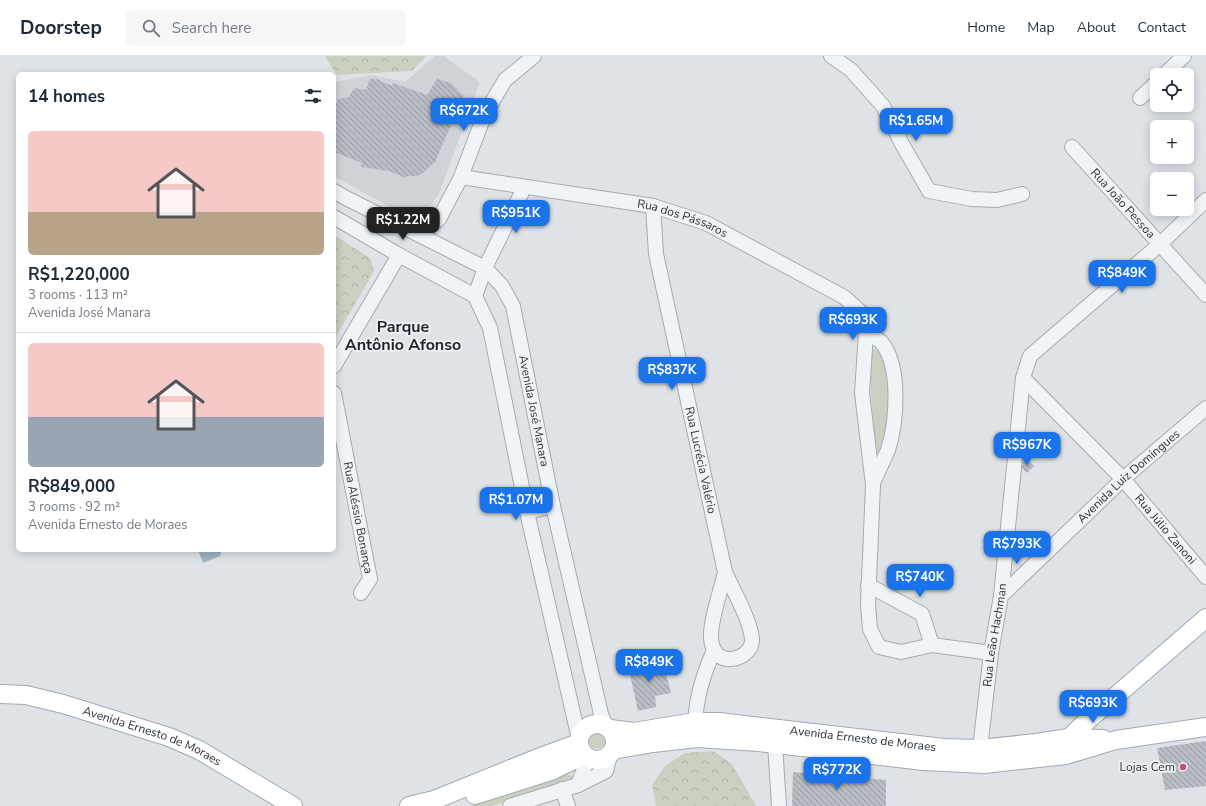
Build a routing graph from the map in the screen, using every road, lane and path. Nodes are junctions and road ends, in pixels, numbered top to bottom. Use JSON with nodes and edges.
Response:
{"nodes":[{"id":1,"x":534,"y":56,"type":"edge"},
{"id":2,"x":831,"y":56,"type":"edge"},
{"id":3,"x":1184,"y":56,"type":"edge"},
{"id":4,"x":1171,"y":68,"type":"edge"},
{"id":5,"x":1150,"y":89,"type":"edge"},
{"id":6,"x":1140,"y":98,"type":"dead end"},
{"id":7,"x":1072,"y":147,"type":"dead end"},
{"id":8,"x":461,"y":177,"type":"junction"},
{"id":9,"x":524,"y":188,"type":"junction"},
{"id":10,"x":336,"y":192,"type":"edge"},
{"id":11,"x":1022,"y":194,"type":"dead end"},
{"id":12,"x":1206,"y":200,"type":"edge"},
{"id":13,"x":654,"y":206,"type":"junction"},
{"id":14,"x":336,"y":218,"type":"edge"},
{"id":15,"x":420,"y":235,"type":"junction"},
{"id":16,"x":1159,"y":246,"type":"junction"},
{"id":17,"x":399,"y":255,"type":"junction"},
{"id":18,"x":486,"y":268,"type":"junction"},
{"id":19,"x":1206,"y":295,"type":"edge"},
{"id":20,"x":475,"y":296,"type":"junction"},
{"id":21,"x":866,"y":333,"type":"junction"},
{"id":22,"x":336,"y":363,"type":"edge"},
{"id":23,"x":1023,"y":378,"type":"junction"},
{"id":24,"x":336,"y":403,"type":"edge"},
{"id":25,"x":1206,"y":408,"type":"edge"},
{"id":26,"x":1123,"y":479,"type":"junction"},
{"id":27,"x":873,"y":485,"type":"junction"},
{"id":28,"x":553,"y":506,"type":"junction"},
{"id":29,"x":527,"y":512,"type":"junction"},
{"id":30,"x":724,"y":572,"type":"junction"},
{"id":31,"x":1206,"y":577,"type":"edge"},
{"id":32,"x":868,"y":585,"type":"junction"},
{"id":33,"x":362,"y":593,"type":"dead end"},
{"id":34,"x":1001,"y":596,"type":"junction"},
{"id":35,"x":1206,"y":618,"type":"edge"},
{"id":36,"x":932,"y":645,"type":"junction"},
{"id":37,"x":714,"y":650,"type":"junction"},
{"id":38,"x":991,"y":653,"type":"junction"},
{"id":39,"x":0,"y":694,"type":"edge"},
{"id":40,"x":0,"y":704,"type":"edge"},
{"id":41,"x":1206,"y":726,"type":"edge"},
{"id":42,"x":608,"y":728,"type":"junction"},
{"id":43,"x":696,"y":730,"type":"junction"},
{"id":44,"x":775,"y":744,"type":"junction"},
{"id":45,"x":1068,"y":747,"type":"junction"},
{"id":46,"x":582,"y":749,"type":"junction"},
{"id":47,"x":980,"y":749,"type":"junction"},
{"id":48,"x":612,"y":752,"type":"junction"},
{"id":49,"x":578,"y":784,"type":"junction"},
{"id":50,"x":562,"y":790,"type":"junction"},
{"id":51,"x":545,"y":800,"type":"edge"},
{"id":52,"x":273,"y":806,"type":"edge"},
{"id":53,"x":293,"y":806,"type":"edge"},
{"id":54,"x":409,"y":806,"type":"edge"},
{"id":55,"x":438,"y":806,"type":"edge"},
{"id":56,"x":510,"y":806,"type":"edge"},
{"id":57,"x":568,"y":806,"type":"edge"},
{"id":58,"x":779,"y":806,"type":"edge"}],
"edges":[{"from":1,"to":8,"type":"street"},
{"from":2,"to":11,"type":"street"},
{"from":3,"to":4,"type":"street"},
{"from":5,"to":6,"type":"street"},
{"from":7,"to":16,"type":"street","name":"Rua João Pessoa"},
{"from":8,"to":9,"type":"street","name":"Rua dos Pássaros"},
{"from":8,"to":15,"type":"street"},
{"from":9,"to":13,"type":"street","name":"Rua dos Pássaros"},
{"from":9,"to":18,"type":"street"},
{"from":10,"to":15,"type":"street","name":"Avenida José Manara"},
{"from":12,"to":16,"type":"street","name":"Rua Leão Hachman"},
{"from":13,"to":21,"type":"street","name":"Rua dos Pássaros"},
{"from":13,"to":30,"type":"street","name":"Rua Lucrécia Valério"},
{"from":14,"to":17,"type":"street"},
{"from":15,"to":18,"type":"street","name":"Avenida José Manara"},
{"from":16,"to":19,"type":"street","name":"Rua João Pessoa"},
{"from":16,"to":23,"type":"street","name":"Rua Leão Hachman"},
{"from":17,"to":20,"type":"street"},
{"from":17,"to":22,"type":"street"},
{"from":18,"to":20,"type":"street"},
{"from":18,"to":28,"type":"street","name":"Avenida José Manara"},
{"from":20,"to":29,"type":"street"},
{"from":21,"to":27,"type":"street","name":"Rua dos Pássaros"},
{"from":21,"to":27,"type":"street","name":"Rua dos Pássaros"},
{"from":23,"to":26,"type":"street","name":"Rua Júlio Zanoni"},
{"from":23,"to":34,"type":"street","name":"Rua Leão Hachman"},
{"from":24,"to":33,"type":"street","name":"Rua Aléssio Bonança"},
{"from":25,"to":26,"type":"street","name":"Avenida Luiz Domingues"},
{"from":26,"to":31,"type":"street","name":"Rua Júlio Zanoni"},
{"from":26,"to":34,"type":"street","name":"Avenida Luiz Domingues"},
{"from":27,"to":32,"type":"street","name":"Rua dos Pássaros"},
{"from":28,"to":29,"type":"street"},
{"from":28,"to":42,"type":"street","name":"Avenida José Manara"},
{"from":29,"to":46,"type":"street"},
{"from":30,"to":37,"type":"street","name":"Rua Lucrécia Valério"},
{"from":30,"to":37,"type":"street","name":"Rua Lucrécia Valério"},
{"from":32,"to":36,"type":"street"},
{"from":32,"to":36,"type":"street","name":"Rua dos Pássaros"},
{"from":34,"to":38,"type":"street","name":"Rua Leão Hachman"},
{"from":35,"to":45,"type":"main road"},
{"from":36,"to":38,"type":"street","name":"Rua dos Pássaros"},
{"from":37,"to":43,"type":"street"},
{"from":38,"to":47,"type":"street","name":"Rua Leão Hachman"},
{"from":39,"to":53,"type":"main road","name":"Avenida Ernesto de Moraes"},
{"from":40,"to":52,"type":"main road","name":"Avenida Ernesto de Moraes"},
{"from":41,"to":45,"type":"main road","name":"Avenida Ernesto de Moraes"},
{"from":42,"to":43,"type":"main road","name":"Avenida Ernesto de Moraes"},
{"from":42,"to":46,"type":"main road"},
{"from":42,"to":48,"type":"main road"},
{"from":43,"to":44,"type":"main road","name":"Avenida Ernesto de Moraes"},
{"from":43,"to":47,"type":"main road","name":"Avenida Ernesto de Moraes"},
{"from":43,"to":48,"type":"main road","name":"Avenida Ernesto de Moraes"},
{"from":44,"to":45,"type":"main road","name":"Avenida Ernesto de Moraes"},
{"from":44,"to":58,"type":"street"},
{"from":45,"to":47,"type":"main road","name":"Avenida Ernesto de Moraes"},
{"from":46,"to":48,"type":"main road"},
{"from":46,"to":49,"type":"street"},
{"from":46,"to":54,"type":"main road"},
{"from":46,"to":55,"type":"main road"},
{"from":48,"to":49,"type":"street"},
{"from":49,"to":50,"type":"street"},
{"from":50,"to":51,"type":"street"},
{"from":50,"to":57,"type":"street"},
{"from":51,"to":56,"type":"street"}]}
